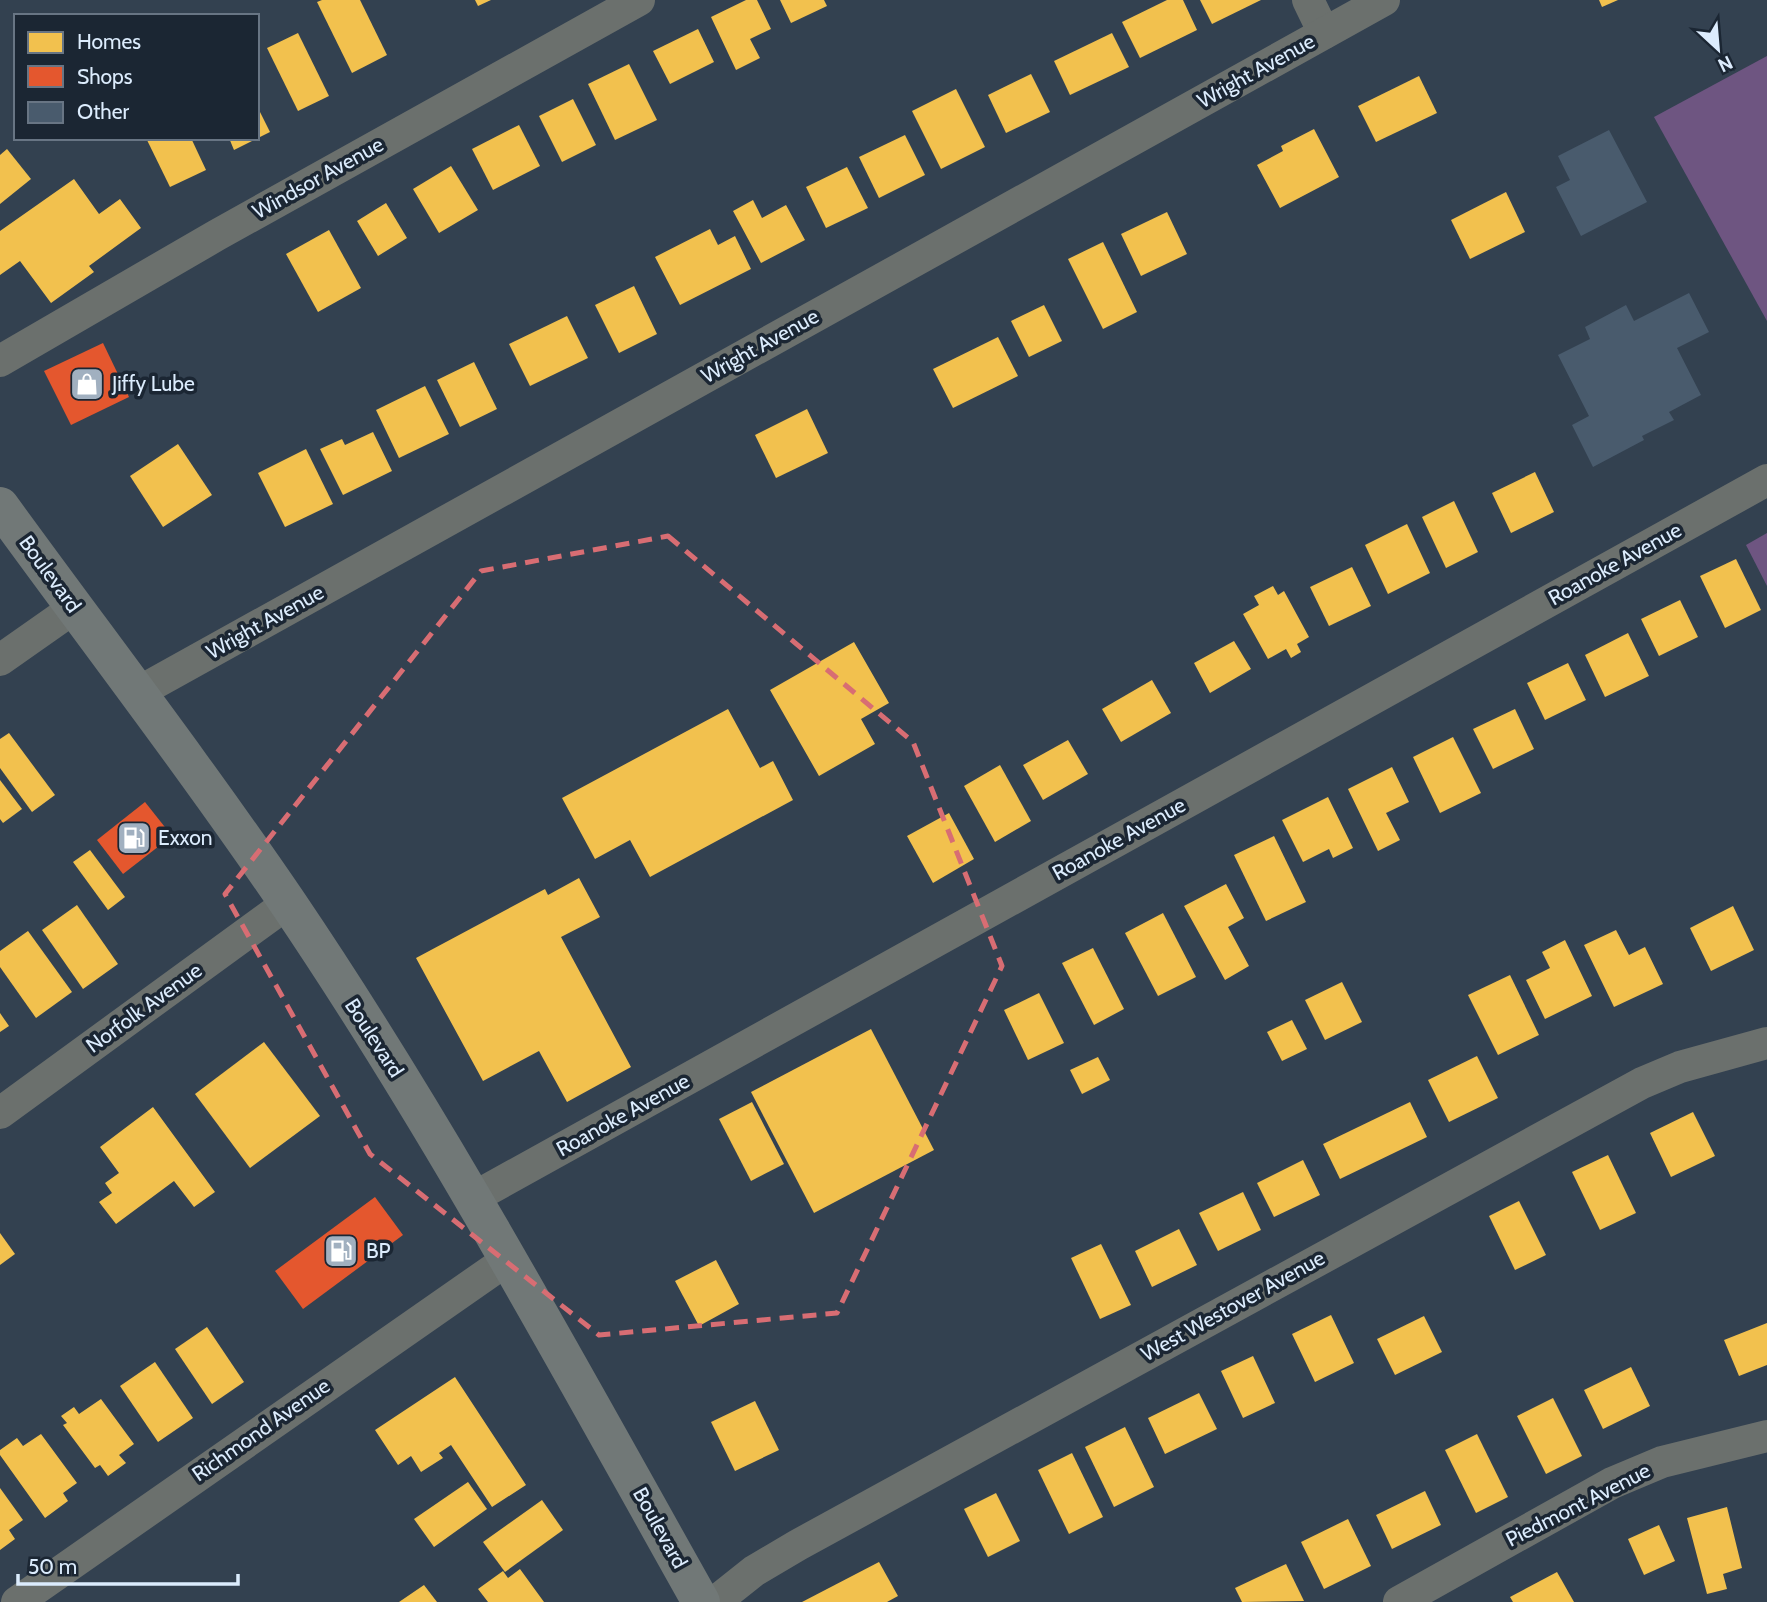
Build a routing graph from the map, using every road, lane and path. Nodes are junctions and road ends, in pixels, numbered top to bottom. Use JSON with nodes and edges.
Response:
{"nodes":[{"id":1,"x":639,"y":0,"type":"edge"},
{"id":2,"x":1308,"y":0,"type":"edge"},
{"id":3,"x":1384,"y":0,"type":"edge"},
{"id":4,"x":1324,"y":33,"type":"junction"},
{"id":5,"x":0,"y":361,"type":"edge"},
{"id":6,"x":1767,"y":480,"type":"edge"},
{"id":7,"x":0,"y":506,"type":"edge"},
{"id":8,"x":74,"y":608,"type":"junction"},
{"id":9,"x":0,"y":660,"type":"edge"},
{"id":10,"x":137,"y":693,"type":"junction"},
{"id":11,"x":288,"y":903,"type":"junction"},
{"id":12,"x":1767,"y":1043,"type":"edge"},
{"id":13,"x":0,"y":1113,"type":"edge"},
{"id":14,"x":471,"y":1199,"type":"junction"},
{"id":15,"x":506,"y":1260,"type":"junction"},
{"id":16,"x":1767,"y":1436,"type":"edge"},
{"id":17,"x":17,"y":1602,"type":"edge"},
{"id":18,"x":701,"y":1602,"type":"edge"},
{"id":19,"x":715,"y":1602,"type":"edge"},
{"id":20,"x":1399,"y":1602,"type":"edge"}],
"edges":[{"from":1,"to":5,"type":"street","name":"Windsor Avenue"},
{"from":2,"to":4,"type":"street"},
{"from":3,"to":4,"type":"street","name":"Wright Avenue"},
{"from":4,"to":10,"type":"street","name":"Wright Avenue"},
{"from":6,"to":14,"type":"street","name":"Roanoke Avenue"},
{"from":7,"to":8,"type":"main road","name":"Boulevard"},
{"from":8,"to":9,"type":"street"},
{"from":8,"to":10,"type":"main road","name":"Boulevard"},
{"from":10,"to":11,"type":"main road","name":"Boulevard"},
{"from":11,"to":13,"type":"street","name":"Norfolk Avenue"},
{"from":11,"to":14,"type":"main road","name":"Boulevard"},
{"from":12,"to":19,"type":"street","name":"West Westover Avenue"},
{"from":14,"to":15,"type":"main road","name":"Boulevard"},
{"from":15,"to":17,"type":"street","name":"Richmond Avenue"},
{"from":15,"to":18,"type":"main road","name":"Boulevard"},
{"from":16,"to":20,"type":"street","name":"Piedmont Avenue"}]}
